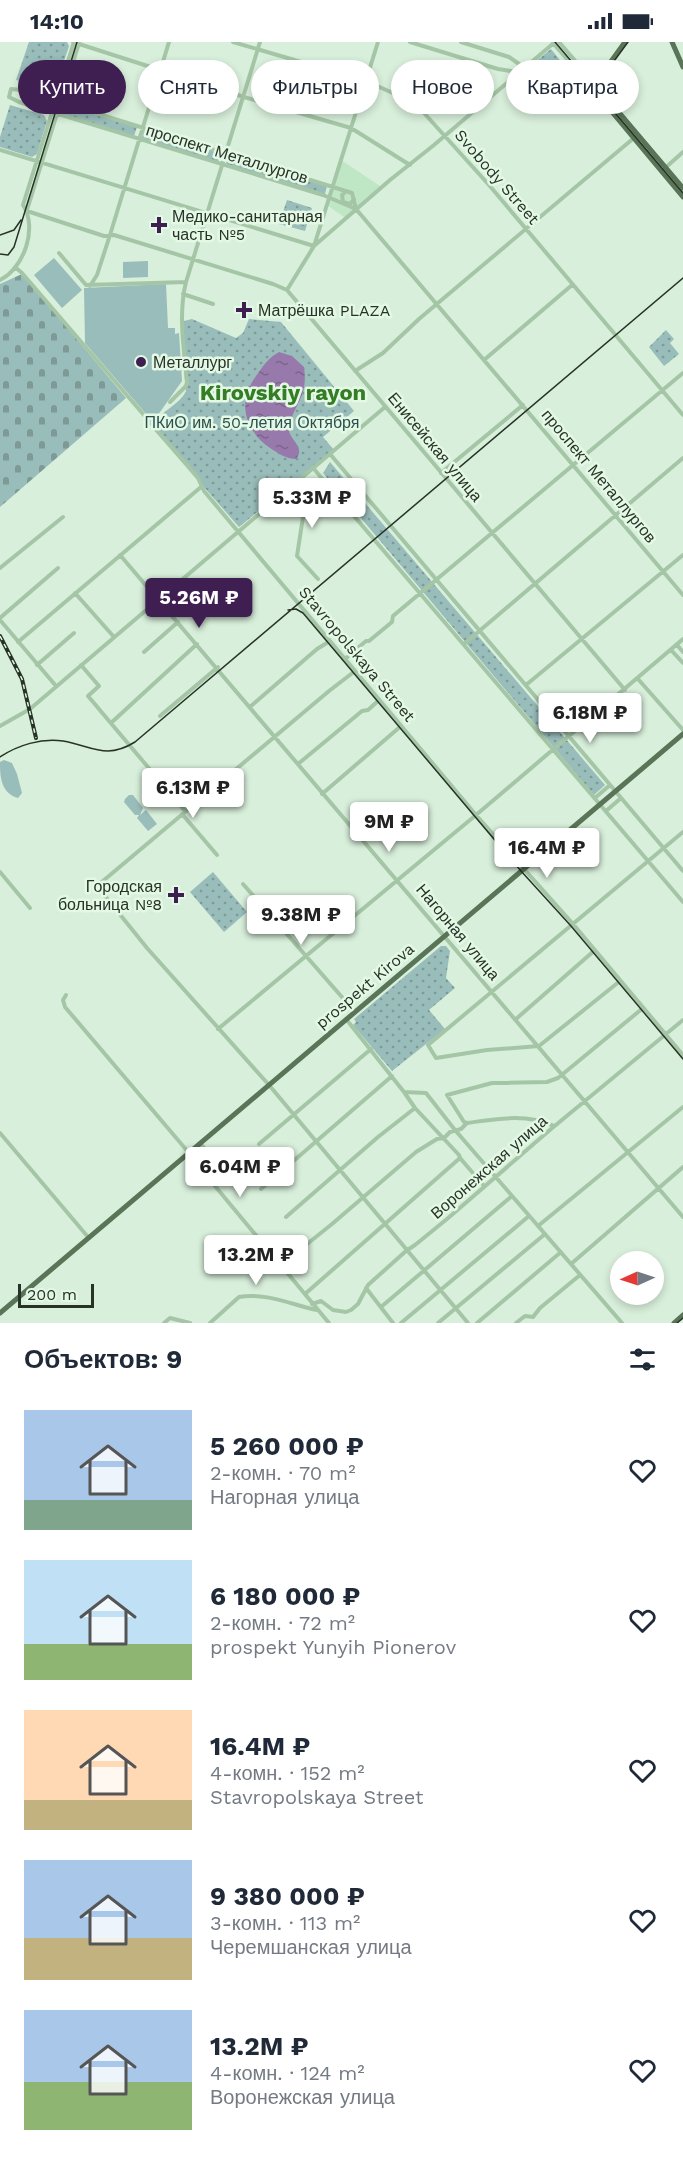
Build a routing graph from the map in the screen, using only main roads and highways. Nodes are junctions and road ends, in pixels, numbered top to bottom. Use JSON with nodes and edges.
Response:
{"nodes":[{"id":1,"x":625,"y":42,"type":"edge"},
{"id":2,"x":672,"y":42,"type":"edge"},
{"id":3,"x":683,"y":67,"type":"edge"},
{"id":4,"x":664,"y":169,"type":"junction"},
{"id":5,"x":683,"y":188,"type":"edge"},
{"id":6,"x":683,"y":196,"type":"edge"},
{"id":7,"x":683,"y":732,"type":"edge"},
{"id":8,"x":0,"y":1312,"type":"edge"},
{"id":9,"x":683,"y":1315,"type":"edge"},
{"id":10,"x":674,"y":1323,"type":"edge"}],
"edges":[{"from":1,"to":4,"type":"main road"},
{"from":2,"to":3,"type":"main road"},
{"from":4,"to":5,"type":"main road"},
{"from":4,"to":6,"type":"main road"},
{"from":7,"to":8,"type":"main road","name":"prospekt Kirova"},
{"from":9,"to":10,"type":"main road"}]}
